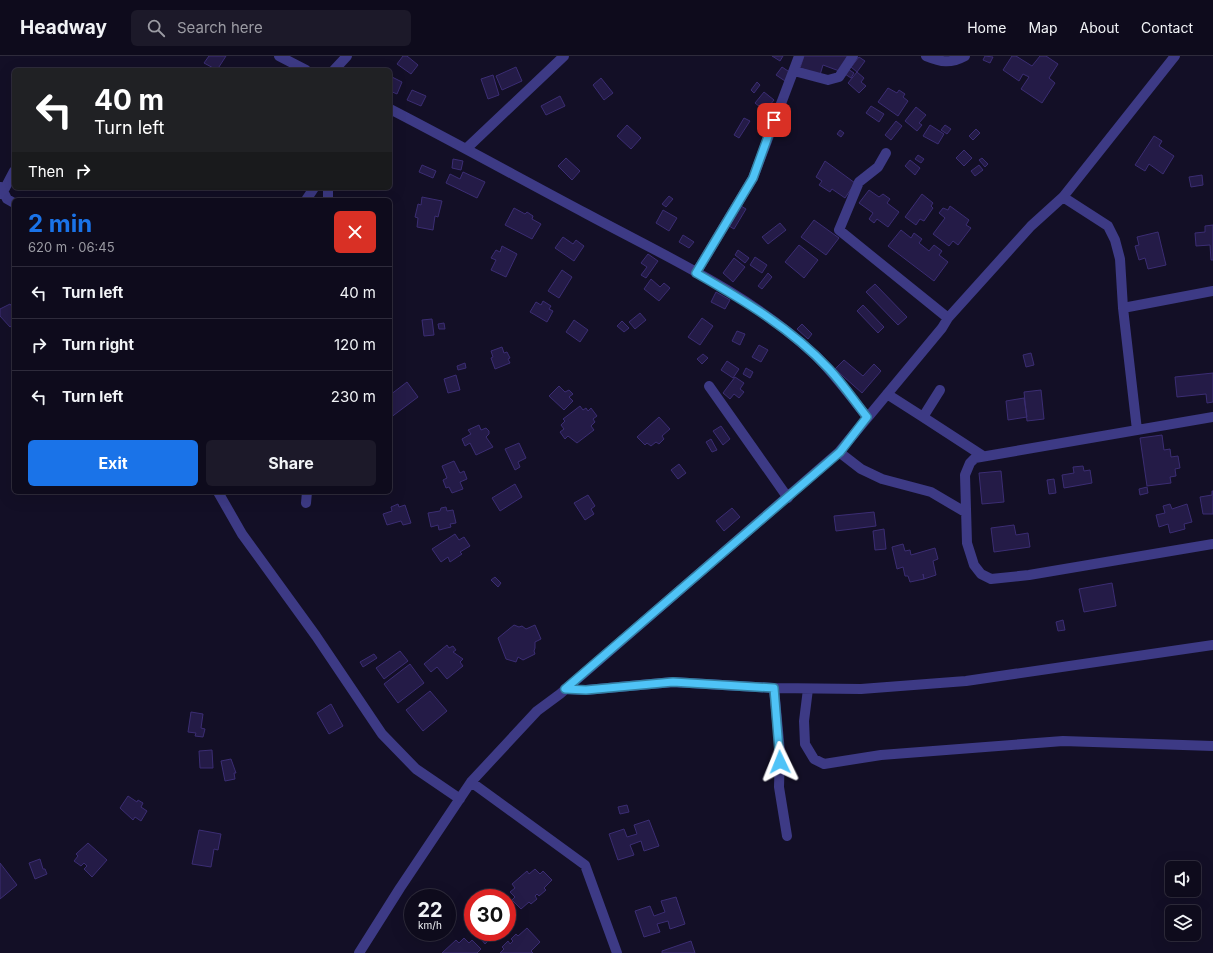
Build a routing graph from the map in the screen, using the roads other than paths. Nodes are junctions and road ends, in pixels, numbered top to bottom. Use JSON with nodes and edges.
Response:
{"nodes":[{"id":1,"x":279,"y":56,"type":"edge"},
{"id":2,"x":348,"y":56,"type":"edge"},
{"id":3,"x":564,"y":56,"type":"edge"},
{"id":4,"x":799,"y":56,"type":"edge"},
{"id":5,"x":853,"y":56,"type":"edge"},
{"id":6,"x":926,"y":56,"type":"edge"},
{"id":7,"x":965,"y":56,"type":"edge"},
{"id":8,"x":1175,"y":56,"type":"edge"},
{"id":9,"x":302,"y":68,"type":"edge"},
{"id":10,"x":336,"y":68,"type":"edge"},
{"id":11,"x":794,"y":71,"type":"junction"},
{"id":12,"x":392,"y":110,"type":"edge"},
{"id":13,"x":467,"y":148,"type":"junction"},
{"id":14,"x":886,"y":153,"type":"dead end"},
{"id":15,"x":12,"y":174,"type":"edge"},
{"id":16,"x":1,"y":190,"type":"edge"},
{"id":17,"x":1062,"y":197,"type":"junction"},
{"id":18,"x":12,"y":202,"type":"edge"},
{"id":19,"x":696,"y":273,"type":"junction"},
{"id":20,"x":1213,"y":291,"type":"edge"},
{"id":21,"x":1123,"y":308,"type":"junction"},
{"id":22,"x":948,"y":318,"type":"junction"},
{"id":23,"x":709,"y":386,"type":"dead end"},
{"id":24,"x":940,"y":390,"type":"dead end"},
{"id":25,"x":887,"y":394,"type":"junction"},
{"id":26,"x":867,"y":417,"type":"junction"},
{"id":27,"x":923,"y":417,"type":"junction"},
{"id":28,"x":1213,"y":417,"type":"edge"},
{"id":29,"x":1137,"y":430,"type":"junction"},
{"id":30,"x":840,"y":452,"type":"junction"},
{"id":31,"x":983,"y":456,"type":"junction"},
{"id":32,"x":219,"y":494,"type":"edge"},
{"id":33,"x":307,"y":494,"type":"edge"},
{"id":34,"x":788,"y":498,"type":"junction"},
{"id":35,"x":306,"y":503,"type":"dead end"},
{"id":36,"x":965,"y":512,"type":"junction"},
{"id":37,"x":1213,"y":544,"type":"edge"},
{"id":38,"x":1213,"y":645,"type":"edge"},
{"id":39,"x":774,"y":688,"type":"junction"},
{"id":40,"x":565,"y":689,"type":"junction"},
{"id":41,"x":808,"y":689,"type":"junction"},
{"id":42,"x":1213,"y":746,"type":"edge"},
{"id":43,"x":471,"y":782,"type":"junction"},
{"id":44,"x":460,"y":799,"type":"junction"},
{"id":45,"x":787,"y":836,"type":"dead end"},
{"id":46,"x":359,"y":953,"type":"edge"},
{"id":47,"x":617,"y":953,"type":"edge"}],
"edges":[{"from":1,"to":9,"type":"street"},
{"from":2,"to":10,"type":"street"},
{"from":3,"to":13,"type":"street"},
{"from":4,"to":11,"type":"street"},
{"from":5,"to":11,"type":"street"},
{"from":6,"to":7,"type":"street"},
{"from":8,"to":17,"type":"street"},
{"from":11,"to":19,"type":"street"},
{"from":12,"to":13,"type":"street"},
{"from":13,"to":19,"type":"street"},
{"from":14,"to":22,"type":"street"},
{"from":15,"to":16,"type":"street"},
{"from":16,"to":18,"type":"street"},
{"from":17,"to":21,"type":"street"},
{"from":17,"to":22,"type":"street"},
{"from":19,"to":26,"type":"street"},
{"from":20,"to":21,"type":"street"},
{"from":21,"to":29,"type":"street"},
{"from":22,"to":25,"type":"street"},
{"from":23,"to":34,"type":"street"},
{"from":24,"to":27,"type":"street"},
{"from":25,"to":26,"type":"street"},
{"from":25,"to":27,"type":"street"},
{"from":26,"to":30,"type":"street"},
{"from":27,"to":31,"type":"street"},
{"from":28,"to":29,"type":"street"},
{"from":29,"to":31,"type":"street"},
{"from":30,"to":34,"type":"street"},
{"from":30,"to":36,"type":"street"},
{"from":31,"to":36,"type":"street"},
{"from":32,"to":44,"type":"street"},
{"from":33,"to":35,"type":"street"},
{"from":34,"to":40,"type":"street"},
{"from":36,"to":37,"type":"street"},
{"from":38,"to":41,"type":"street"},
{"from":39,"to":40,"type":"street"},
{"from":39,"to":41,"type":"street"},
{"from":39,"to":45,"type":"street"},
{"from":40,"to":43,"type":"street"},
{"from":41,"to":42,"type":"street"},
{"from":43,"to":44,"type":"street"},
{"from":43,"to":47,"type":"street"},
{"from":44,"to":46,"type":"street"}]}
